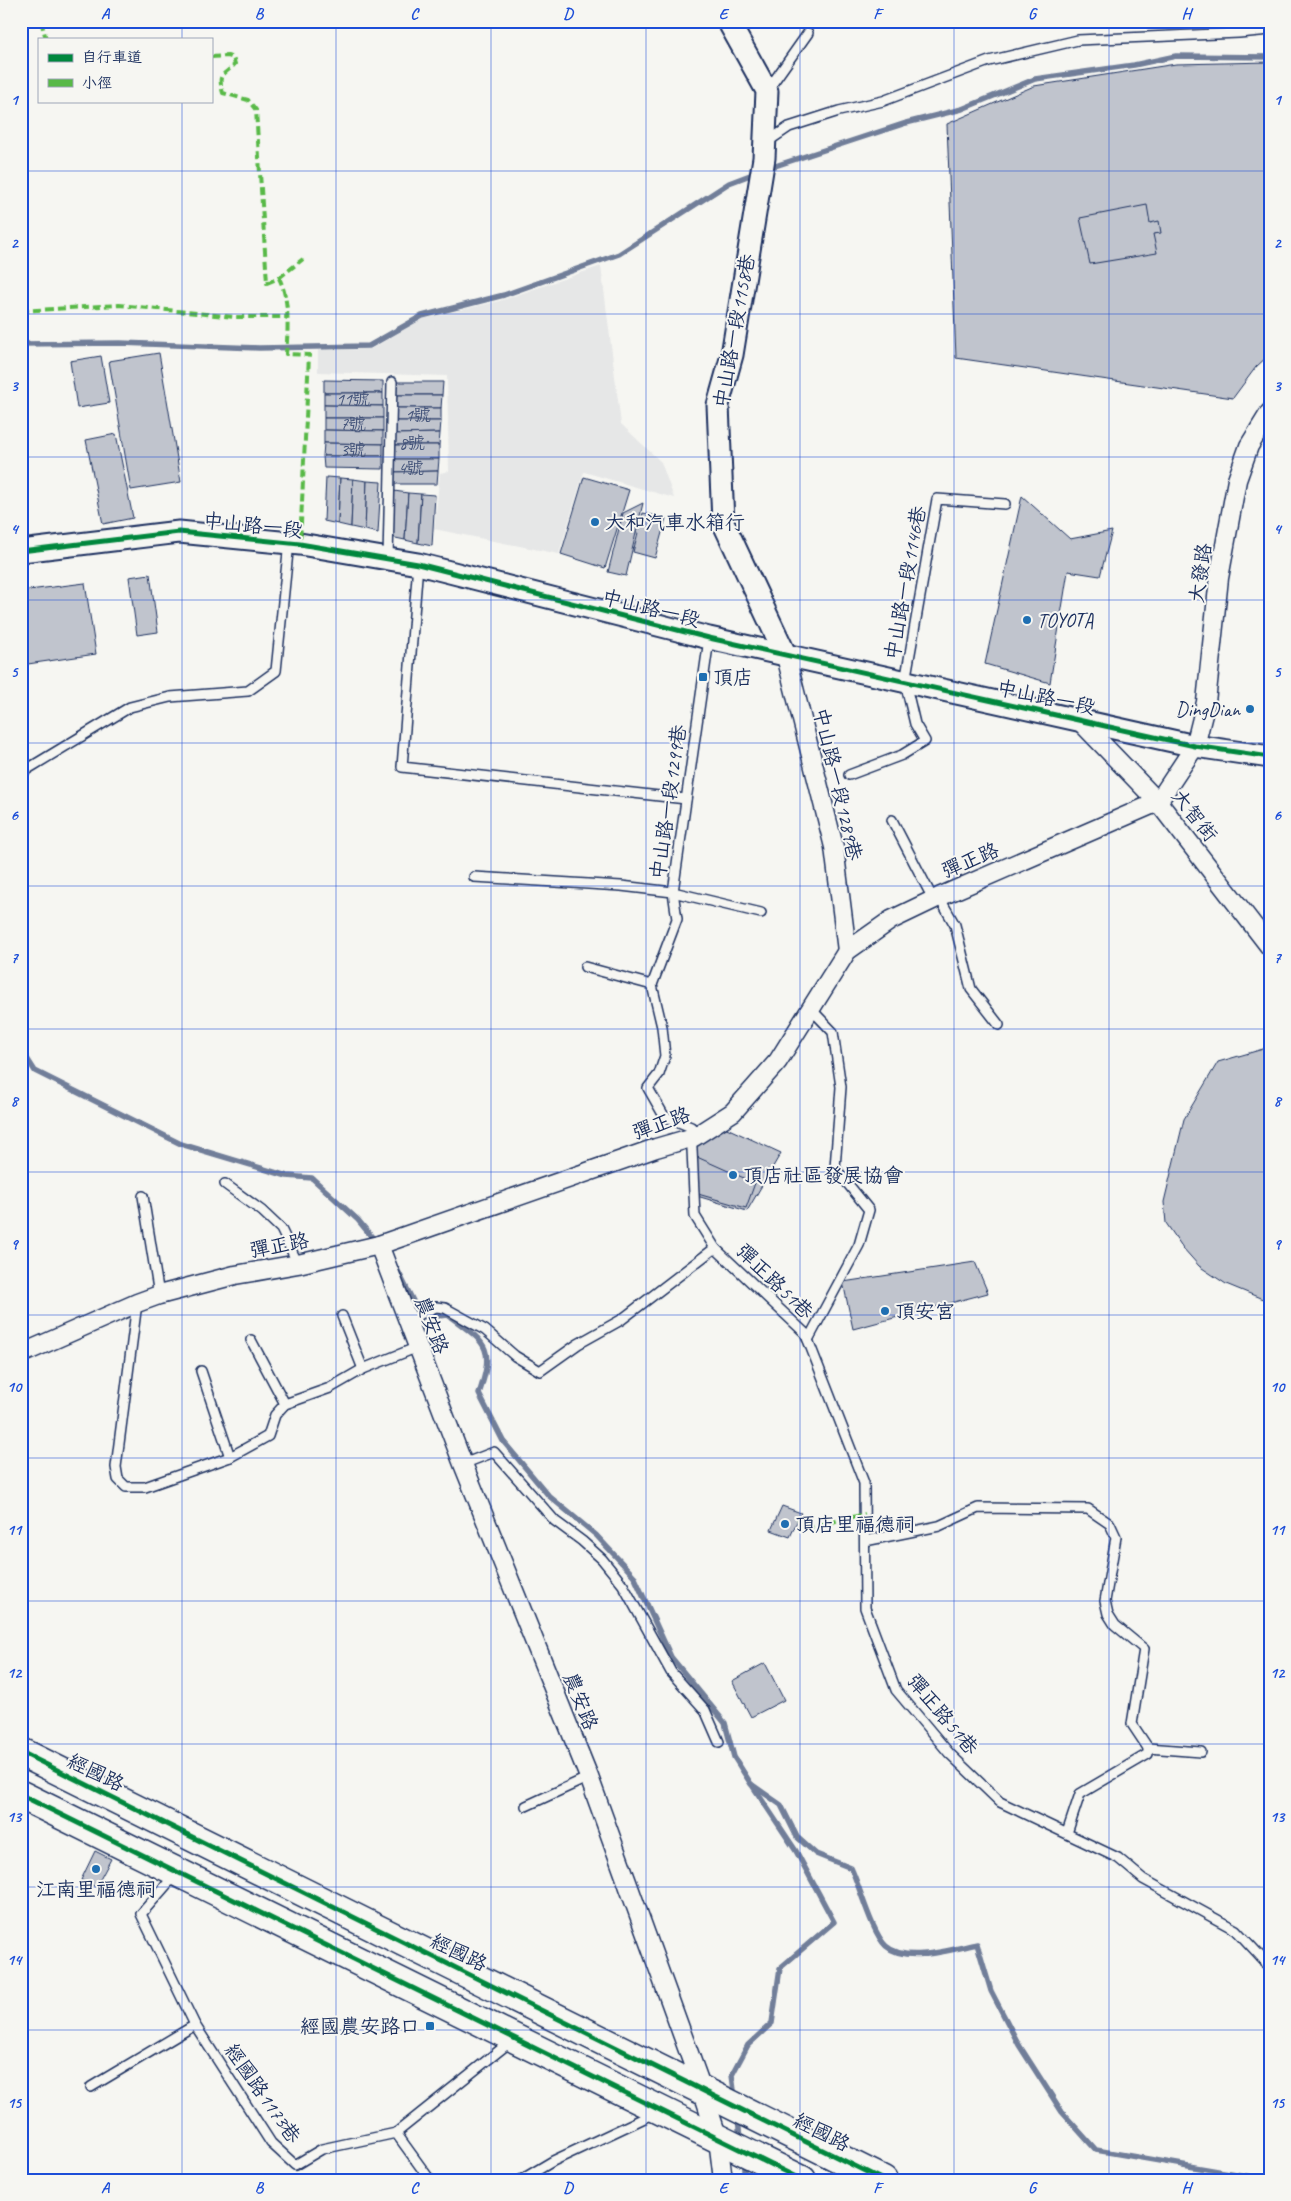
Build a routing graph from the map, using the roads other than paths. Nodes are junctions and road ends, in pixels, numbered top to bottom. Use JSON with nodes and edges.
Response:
{"nodes":[{"id":1,"x":728,"y":21,"type":"edge"},
{"id":2,"x":1270,"y":30,"type":"edge"},
{"id":3,"x":808,"y":33,"type":"dead end"},
{"id":4,"x":767,"y":91,"type":"junction"},
{"id":5,"x":762,"y":162,"type":"junction"},
{"id":6,"x":392,"y":382,"type":"dead end"},
{"id":7,"x":1270,"y":412,"type":"edge"},
{"id":8,"x":1006,"y":504,"type":"dead end"},
{"id":9,"x":289,"y":542,"type":"junction"},
{"id":10,"x":21,"y":551,"type":"edge"},
{"id":11,"x":388,"y":559,"type":"junction"},
{"id":12,"x":418,"y":564,"type":"junction"},
{"id":13,"x":709,"y":638,"type":"junction"},
{"id":14,"x":786,"y":656,"type":"junction"},
{"id":15,"x":905,"y":682,"type":"junction"},
{"id":16,"x":1078,"y":719,"type":"junction"},
{"id":17,"x":1194,"y":746,"type":"junction"},
{"id":18,"x":1270,"y":757,"type":"edge"},
{"id":19,"x":21,"y":774,"type":"edge"},
{"id":20,"x":850,"y":775,"type":"dead end"},
{"id":21,"x":686,"y":800,"type":"junction"},
{"id":22,"x":1158,"y":802,"type":"junction"},
{"id":23,"x":892,"y":820,"type":"dead end"},
{"id":24,"x":474,"y":877,"type":"dead end"},
{"id":25,"x":673,"y":892,"type":"junction"},
{"id":26,"x":936,"y":898,"type":"junction"},
{"id":27,"x":761,"y":913,"type":"dead end"},
{"id":28,"x":1270,"y":946,"type":"edge"},
{"id":29,"x":847,"y":951,"type":"junction"},
{"id":30,"x":585,"y":966,"type":"dead end"},
{"id":31,"x":652,"y":985,"type":"junction"},
{"id":32,"x":811,"y":1009,"type":"junction"},
{"id":33,"x":999,"y":1026,"type":"dead end"},
{"id":34,"x":694,"y":1138,"type":"junction"},
{"id":35,"x":225,"y":1184,"type":"dead end"},
{"id":36,"x":143,"y":1196,"type":"dead end"},
{"id":37,"x":379,"y":1244,"type":"junction"},
{"id":38,"x":715,"y":1248,"type":"junction"},
{"id":39,"x":298,"y":1264,"type":"junction"},
{"id":40,"x":159,"y":1295,"type":"junction"},
{"id":41,"x":137,"y":1303,"type":"junction"},
{"id":42,"x":342,"y":1316,"type":"dead end"},
{"id":43,"x":408,"y":1320,"type":"junction"},
{"id":44,"x":251,"y":1340,"type":"dead end"},
{"id":45,"x":808,"y":1340,"type":"junction"},
{"id":46,"x":418,"y":1347,"type":"junction"},
{"id":47,"x":21,"y":1354,"type":"edge"},
{"id":48,"x":363,"y":1369,"type":"junction"},
{"id":49,"x":200,"y":1371,"type":"dead end"},
{"id":50,"x":285,"y":1404,"type":"junction"},
{"id":51,"x":230,"y":1457,"type":"junction"},
{"id":52,"x":463,"y":1464,"type":"junction"},
{"id":53,"x":865,"y":1541,"type":"junction"},
{"id":54,"x":718,"y":1742,"type":"dead end"},
{"id":55,"x":1148,"y":1748,"type":"junction"},
{"id":56,"x":21,"y":1752,"type":"edge"},
{"id":57,"x":1201,"y":1752,"type":"dead end"},
{"id":58,"x":589,"y":1777,"type":"junction"},
{"id":59,"x":21,"y":1796,"type":"edge"},
{"id":60,"x":526,"y":1806,"type":"dead end"},
{"id":61,"x":1068,"y":1833,"type":"junction"},
{"id":62,"x":177,"y":1873,"type":"junction"},
{"id":63,"x":1270,"y":1970,"type":"edge"},
{"id":64,"x":195,"y":2025,"type":"junction"},
{"id":65,"x":514,"y":2039,"type":"junction"},
{"id":66,"x":91,"y":2087,"type":"dead end"},
{"id":67,"x":702,"y":2089,"type":"junction"},
{"id":68,"x":660,"y":2111,"type":"junction"},
{"id":69,"x":396,"y":2133,"type":"junction"},
{"id":70,"x":718,"y":2139,"type":"junction"},
{"id":71,"x":430,"y":2180,"type":"edge"},
{"id":72,"x":521,"y":2180,"type":"edge"},
{"id":73,"x":723,"y":2180,"type":"edge"},
{"id":74,"x":802,"y":2180,"type":"edge"},
{"id":75,"x":883,"y":2180,"type":"edge"}],
"edges":[{"from":1,"to":4,"type":"street"},
{"from":2,"to":5,"type":"lane"},
{"from":3,"to":4,"type":"lane"},
{"from":4,"to":5,"type":"street","name":"中山路一段1158巷"},
{"from":5,"to":14,"type":"street","name":"中山路一段1158巷"},
{"from":6,"to":11,"type":"lane"},
{"from":7,"to":17,"type":"street","name":"大發路"},
{"from":8,"to":15,"type":"lane","name":"中山路一段1146巷"},
{"from":9,"to":10,"type":"street","name":"中山路一段"},
{"from":9,"to":11,"type":"street","name":"中山路一段"},
{"from":9,"to":19,"type":"lane"},
{"from":11,"to":12,"type":"street","name":"中山路一段"},
{"from":12,"to":13,"type":"street","name":"中山路一段"},
{"from":12,"to":21,"type":"lane"},
{"from":13,"to":14,"type":"street","name":"中山路一段"},
{"from":13,"to":21,"type":"lane","name":"中山路一段1299巷"},
{"from":14,"to":15,"type":"street","name":"中山路一段"},
{"from":14,"to":29,"type":"street","name":"中山路一段1289巷"},
{"from":15,"to":16,"type":"street","name":"中山路一段"},
{"from":15,"to":20,"type":"lane"},
{"from":16,"to":17,"type":"street","name":"中山路一段"},
{"from":16,"to":22,"type":"street","name":"大智街"},
{"from":17,"to":18,"type":"street","name":"中山路一段"},
{"from":17,"to":22,"type":"street"},
{"from":21,"to":25,"type":"lane","name":"中山路一段1299巷"},
{"from":22,"to":26,"type":"street","name":"彈正路"},
{"from":22,"to":28,"type":"street","name":"大智街"},
{"from":23,"to":26,"type":"lane"},
{"from":24,"to":25,"type":"lane","name":"中山路一段1299巷"},
{"from":25,"to":27,"type":"lane"},
{"from":25,"to":31,"type":"lane"},
{"from":26,"to":29,"type":"street","name":"彈正路"},
{"from":26,"to":33,"type":"lane"},
{"from":29,"to":32,"type":"street","name":"彈正路"},
{"from":30,"to":31,"type":"lane"},
{"from":31,"to":34,"type":"lane"},
{"from":32,"to":34,"type":"street","name":"彈正路"},
{"from":32,"to":45,"type":"lane"},
{"from":34,"to":37,"type":"street","name":"彈正路"},
{"from":34,"to":38,"type":"lane","name":"彈正路51巷"},
{"from":35,"to":39,"type":"lane"},
{"from":36,"to":40,"type":"lane"},
{"from":37,"to":39,"type":"street","name":"彈正路"},
{"from":37,"to":43,"type":"street","name":"農安路"},
{"from":38,"to":43,"type":"lane","name":"彈正路51巷"},
{"from":38,"to":45,"type":"lane","name":"彈正路51巷"},
{"from":39,"to":40,"type":"street","name":"彈正路"},
{"from":40,"to":41,"type":"street","name":"彈正路"},
{"from":41,"to":47,"type":"street","name":"彈正路"},
{"from":41,"to":51,"type":"lane"},
{"from":42,"to":48,"type":"lane"},
{"from":43,"to":46,"type":"street","name":"農安路"},
{"from":44,"to":50,"type":"lane"},
{"from":45,"to":53,"type":"lane","name":"彈正路51巷"},
{"from":46,"to":48,"type":"lane"},
{"from":46,"to":52,"type":"street","name":"農安路"},
{"from":48,"to":50,"type":"lane"},
{"from":49,"to":51,"type":"lane"},
{"from":50,"to":51,"type":"lane"},
{"from":52,"to":54,"type":"lane"},
{"from":52,"to":58,"type":"street","name":"農安路"},
{"from":53,"to":55,"type":"lane"},
{"from":53,"to":61,"type":"lane","name":"彈正路51巷"},
{"from":55,"to":57,"type":"lane"},
{"from":55,"to":61,"type":"lane"},
{"from":56,"to":67,"type":"main road","name":"經國路"},
{"from":58,"to":60,"type":"lane"},
{"from":58,"to":67,"type":"street","name":"農安路"},
{"from":59,"to":62,"type":"main road"},
{"from":61,"to":63,"type":"lane","name":"彈正路51巷"},
{"from":62,"to":64,"type":"lane"},
{"from":62,"to":65,"type":"main road"},
{"from":64,"to":66,"type":"lane"},
{"from":64,"to":69,"type":"lane","name":"經國路1173巷"},
{"from":65,"to":68,"type":"main road"},
{"from":65,"to":69,"type":"lane","name":"經國路1173巷"},
{"from":67,"to":70,"type":"street","name":"農安路"},
{"from":67,"to":75,"type":"main road","name":"經國路"},
{"from":68,"to":70,"type":"main road"},
{"from":68,"to":72,"type":"lane"},
{"from":69,"to":71,"type":"lane"},
{"from":70,"to":73,"type":"street","name":"農安路"},
{"from":70,"to":74,"type":"main road"}]}
